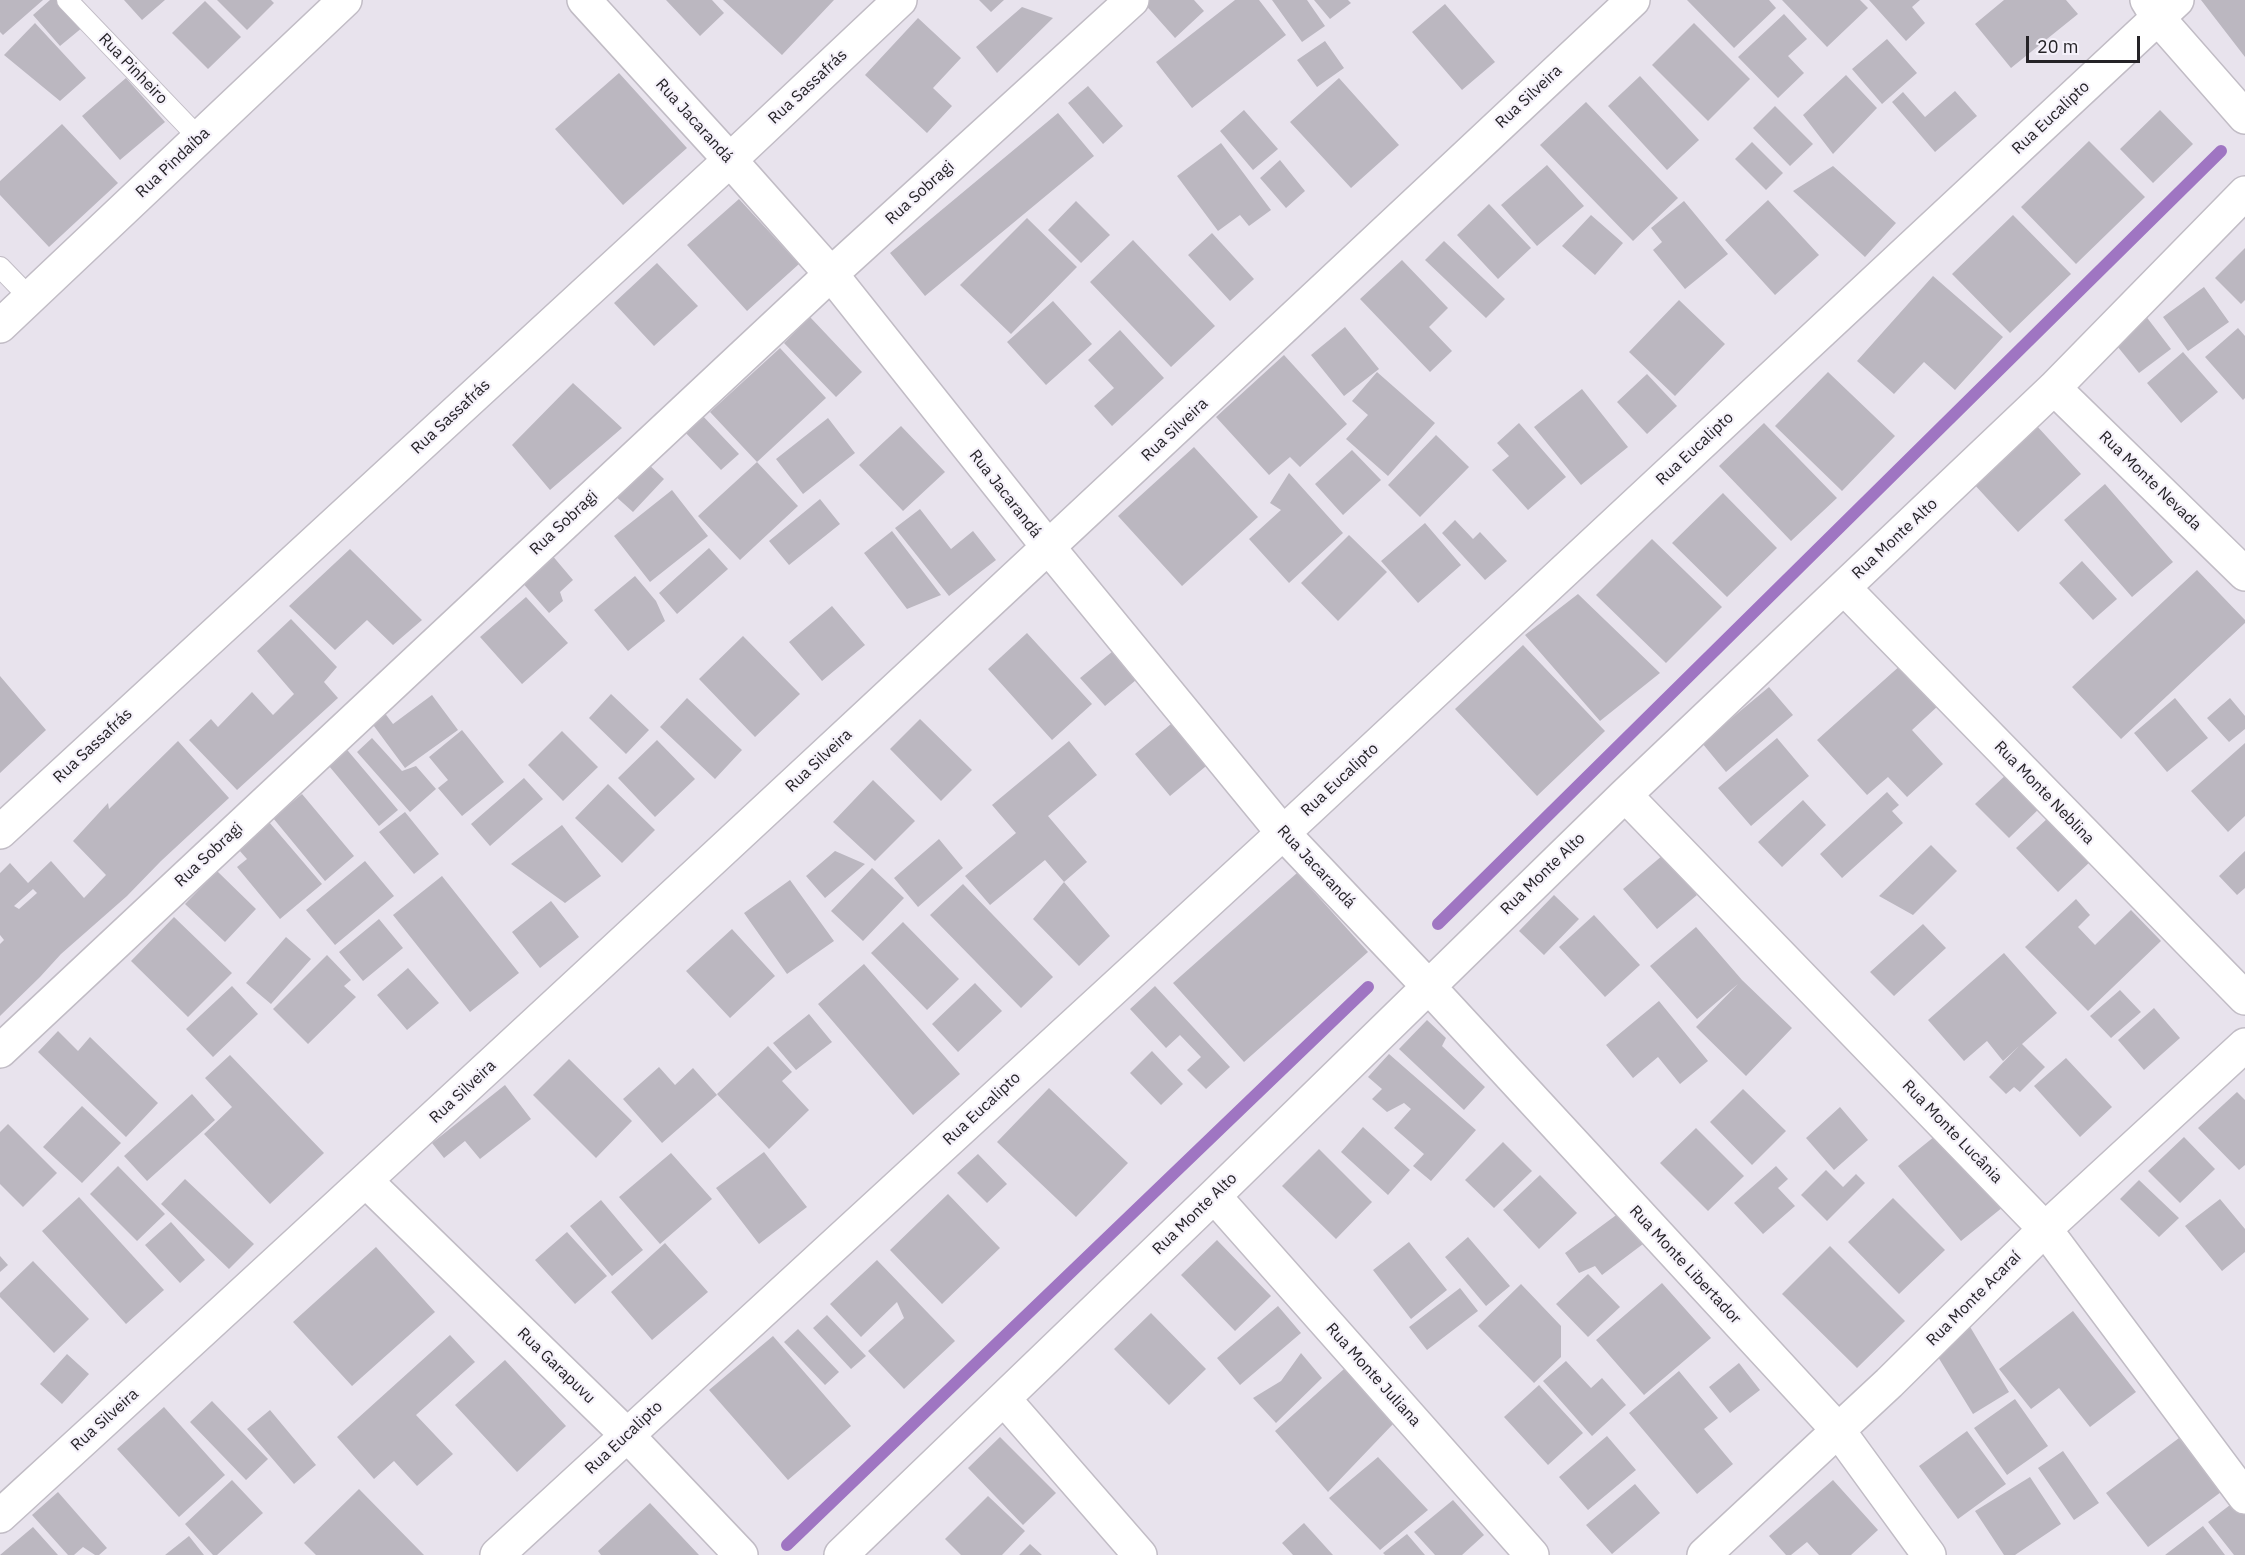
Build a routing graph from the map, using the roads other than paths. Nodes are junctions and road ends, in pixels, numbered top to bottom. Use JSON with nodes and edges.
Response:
{"nodes":[{"id":1,"x":67,"y":0,"type":"edge"},
{"id":2,"x":345,"y":0,"type":"edge"},
{"id":3,"x":584,"y":0,"type":"edge"},
{"id":4,"x":900,"y":0,"type":"edge"},
{"id":5,"x":1132,"y":0,"type":"edge"},
{"id":6,"x":1633,"y":0,"type":"edge"},
{"id":7,"x":2161,"y":6,"type":"edge"},
{"id":8,"x":2245,"y":117,"type":"edge"},
{"id":9,"x":199,"y":138,"type":"junction"},
{"id":10,"x":730,"y":160,"type":"junction"},
{"id":11,"x":2245,"y":194,"type":"edge"},
{"id":12,"x":0,"y":267,"type":"edge"},
{"id":13,"x":831,"y":274,"type":"junction"},
{"id":14,"x":30,"y":298,"type":"junction"},
{"id":15,"x":0,"y":326,"type":"edge"},
{"id":16,"x":2054,"y":388,"type":"junction"},
{"id":17,"x":1048,"y":548,"type":"junction"},
{"id":18,"x":2245,"y":574,"type":"edge"},
{"id":19,"x":1844,"y":588,"type":"junction"},
{"id":20,"x":1625,"y":795,"type":"junction"},
{"id":21,"x":0,"y":832,"type":"edge"},
{"id":22,"x":1283,"y":833,"type":"junction"},
{"id":23,"x":1428,"y":986,"type":"junction"},
{"id":24,"x":2245,"y":998,"type":"edge"},
{"id":25,"x":2245,"y":1045,"type":"edge"},
{"id":26,"x":0,"y":1051,"type":"edge"},
{"id":27,"x":366,"y":1181,"type":"junction"},
{"id":28,"x":1214,"y":1196,"type":"junction"},
{"id":29,"x":2045,"y":1229,"type":"junction"},
{"id":30,"x":1004,"y":1399,"type":"junction"},
{"id":31,"x":1838,"y":1430,"type":"junction"},
{"id":32,"x":627,"y":1435,"type":"junction"},
{"id":33,"x":2245,"y":1497,"type":"edge"},
{"id":34,"x":0,"y":1516,"type":"edge"},
{"id":35,"x":497,"y":1555,"type":"edge"},
{"id":36,"x":741,"y":1555,"type":"edge"},
{"id":37,"x":841,"y":1555,"type":"edge"},
{"id":38,"x":1140,"y":1555,"type":"edge"},
{"id":39,"x":1532,"y":1555,"type":"edge"},
{"id":40,"x":1704,"y":1555,"type":"edge"},
{"id":41,"x":1929,"y":1555,"type":"edge"}],
"edges":[{"from":1,"to":9,"type":"lane","name":"Rua Pinheiro"},
{"from":2,"to":9,"type":"street","name":"Rua Pindaíba"},
{"from":3,"to":10,"type":"street","name":"Rua Jacarandá"},
{"from":4,"to":10,"type":"street","name":"Rua Sassafrás"},
{"from":5,"to":13,"type":"street","name":"Rua Sobragi"},
{"from":6,"to":17,"type":"street","name":"Rua Silveira"},
{"from":7,"to":8,"type":"street"},
{"from":7,"to":22,"type":"street","name":"Rua Eucalipto"},
{"from":9,"to":14,"type":"street","name":"Rua Pindaíba"},
{"from":10,"to":13,"type":"street","name":"Rua Jacarandá"},
{"from":10,"to":21,"type":"street","name":"Rua Sassafrás"},
{"from":11,"to":16,"type":"street","name":"Rua Monte Alto"},
{"from":12,"to":14,"type":"lane"},
{"from":13,"to":17,"type":"street","name":"Rua Jacarandá"},
{"from":13,"to":26,"type":"street","name":"Rua Sobragi"},
{"from":14,"to":15,"type":"street","name":"Rua Pindaíba"},
{"from":16,"to":18,"type":"street","name":"Rua Monte Nevada"},
{"from":16,"to":19,"type":"street","name":"Rua Monte Alto"},
{"from":17,"to":22,"type":"street","name":"Rua Jacarandá"},
{"from":17,"to":27,"type":"street","name":"Rua Silveira"},
{"from":19,"to":20,"type":"street","name":"Rua Monte Alto"},
{"from":19,"to":24,"type":"street","name":"Rua Monte Neblina"},
{"from":20,"to":23,"type":"street","name":"Rua Monte Alto"},
{"from":20,"to":29,"type":"street","name":"Rua Monte Lucânia"},
{"from":22,"to":23,"type":"street","name":"Rua Jacarandá"},
{"from":22,"to":32,"type":"street","name":"Rua Eucalipto"},
{"from":23,"to":28,"type":"street","name":"Rua Monte Alto"},
{"from":23,"to":31,"type":"street","name":"Rua Monte Libertador"},
{"from":25,"to":29,"type":"street","name":"Rua Monte Acaraí"},
{"from":27,"to":32,"type":"street","name":"Rua Garapuvu"},
{"from":27,"to":34,"type":"street","name":"Rua Silveira"},
{"from":28,"to":30,"type":"street","name":"Rua Monte Alto"},
{"from":28,"to":39,"type":"street","name":"Rua Monte Juliana"},
{"from":29,"to":31,"type":"street","name":"Rua Monte Acaraí"},
{"from":29,"to":33,"type":"street","name":"Rua Monte Lucânia"},
{"from":30,"to":37,"type":"street","name":"Rua Monte Alto"},
{"from":30,"to":38,"type":"street"},
{"from":31,"to":40,"type":"street","name":"Rua Monte Acaraí"},
{"from":31,"to":41,"type":"street","name":"Rua Monte Libertador"},
{"from":32,"to":35,"type":"street","name":"Rua Eucalipto"},
{"from":32,"to":36,"type":"street","name":"Rua Garapuvu"}]}
